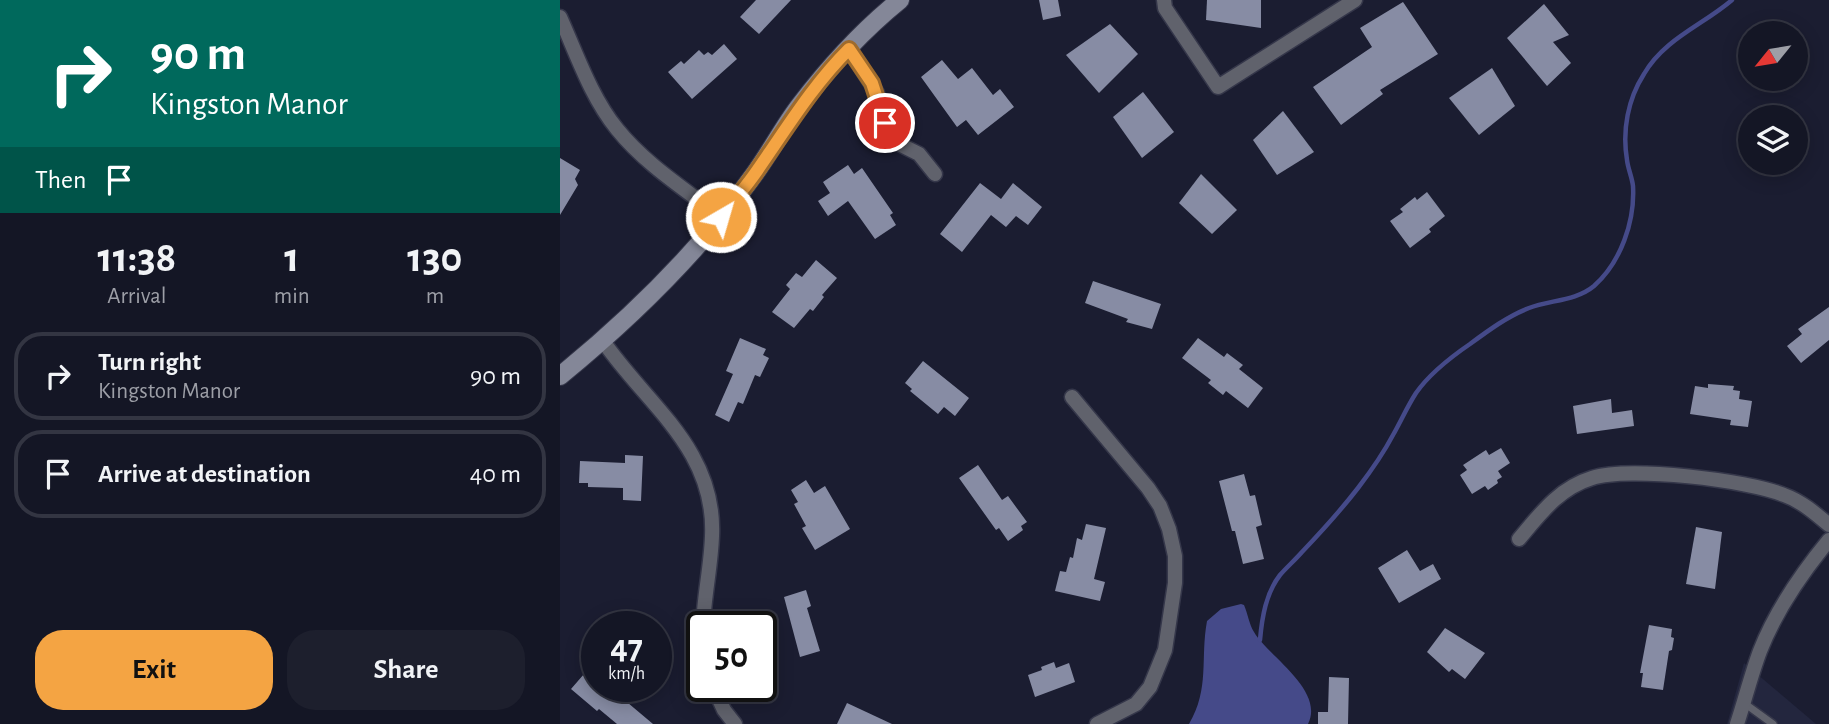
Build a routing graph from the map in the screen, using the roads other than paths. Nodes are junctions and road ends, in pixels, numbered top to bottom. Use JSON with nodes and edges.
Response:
{"nodes":[{"id":1,"x":900,"y":0,"type":"edge"},
{"id":2,"x":1164,"y":0,"type":"edge"},
{"id":3,"x":1355,"y":0,"type":"edge"},
{"id":4,"x":560,"y":17,"type":"edge"},
{"id":5,"x":849,"y":49,"type":"junction"},
{"id":6,"x":935,"y":174,"type":"dead end"},
{"id":7,"x":721,"y":217,"type":"junction"},
{"id":8,"x":603,"y":341,"type":"junction"},
{"id":9,"x":560,"y":376,"type":"edge"},
{"id":10,"x":1072,"y":397,"type":"dead end"},
{"id":11,"x":1829,"y":525,"type":"edge"},
{"id":12,"x":1519,"y":539,"type":"dead end"},
{"id":13,"x":1829,"y":540,"type":"edge"},
{"id":14,"x":704,"y":611,"type":"edge"},
{"id":15,"x":720,"y":702,"type":"edge"},
{"id":16,"x":1744,"y":703,"type":"junction"},
{"id":17,"x":735,"y":724,"type":"edge"},
{"id":18,"x":1097,"y":724,"type":"edge"},
{"id":19,"x":1737,"y":724,"type":"edge"},
{"id":20,"x":1773,"y":724,"type":"edge"}],
"edges":[{"from":1,"to":5,"type":"main road"},
{"from":2,"to":3,"type":"street"},
{"from":4,"to":7,"type":"street"},
{"from":5,"to":6,"type":"street"},
{"from":5,"to":7,"type":"main road"},
{"from":7,"to":8,"type":"main road"},
{"from":8,"to":9,"type":"main road"},
{"from":8,"to":14,"type":"street"},
{"from":10,"to":18,"type":"street"},
{"from":11,"to":12,"type":"street"},
{"from":13,"to":16,"type":"street"},
{"from":15,"to":17,"type":"street"},
{"from":16,"to":19,"type":"street"},
{"from":16,"to":20,"type":"lane"}]}
